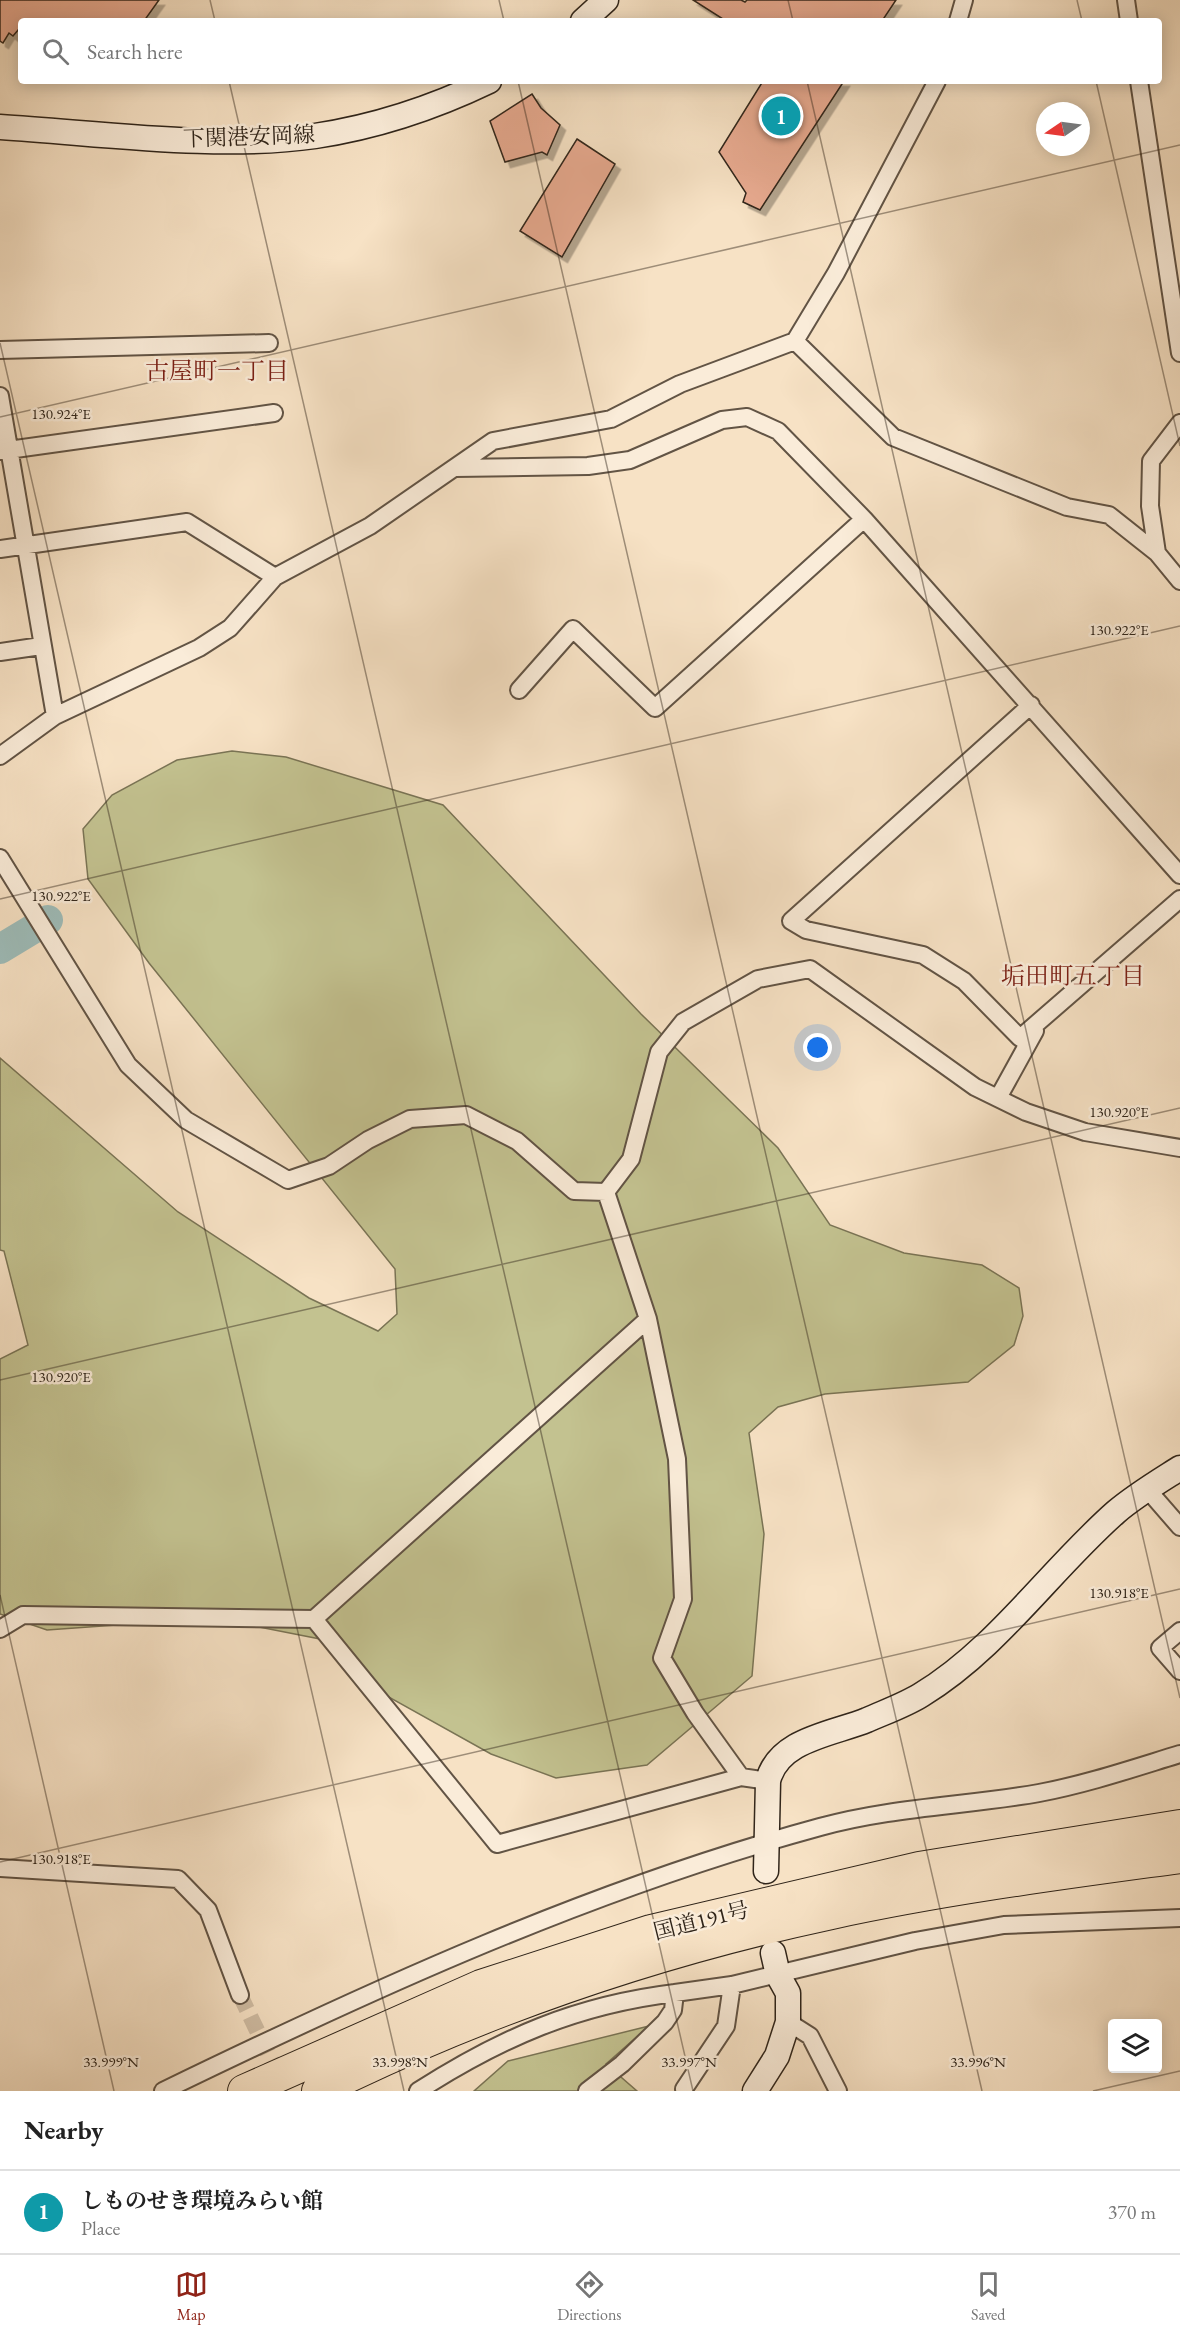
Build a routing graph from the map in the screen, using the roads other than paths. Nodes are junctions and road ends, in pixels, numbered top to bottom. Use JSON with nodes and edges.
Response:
{"nodes":[{"id":1,"x":606,"y":0,"type":"edge"},
{"id":2,"x":964,"y":0,"type":"edge"},
{"id":3,"x":1126,"y":0,"type":"edge"},
{"id":4,"x":586,"y":18,"type":"edge"},
{"id":5,"x":959,"y":18,"type":"edge"},
{"id":6,"x":1129,"y":18,"type":"edge"},
{"id":7,"x":481,"y":84,"type":"edge"},
{"id":8,"x":935,"y":84,"type":"edge"},
{"id":9,"x":1138,"y":84,"type":"edge"},
{"id":10,"x":0,"y":127,"type":"edge"},
{"id":11,"x":795,"y":341,"type":"junction"},
{"id":12,"x":269,"y":343,"type":"dead end"},
{"id":13,"x":0,"y":350,"type":"edge"},
{"id":14,"x":1180,"y":354,"type":"edge"},
{"id":15,"x":0,"y":396,"type":"edge"},
{"id":16,"x":274,"y":413,"type":"dead end"},
{"id":17,"x":1180,"y":423,"type":"edge"},
{"id":18,"x":5,"y":451,"type":"edge"},
{"id":19,"x":454,"y":468,"type":"junction"},
{"id":20,"x":864,"y":519,"type":"junction"},
{"id":21,"x":24,"y":546,"type":"junction"},
{"id":22,"x":0,"y":549,"type":"edge"},
{"id":23,"x":1157,"y":552,"type":"junction"},
{"id":24,"x":275,"y":577,"type":"junction"},
{"id":25,"x":1180,"y":581,"type":"edge"},
{"id":26,"x":41,"y":646,"type":"junction"},
{"id":27,"x":0,"y":652,"type":"edge"},
{"id":28,"x":519,"y":690,"type":"dead end"},
{"id":29,"x":1031,"y":705,"type":"junction"},
{"id":30,"x":55,"y":716,"type":"junction"},
{"id":31,"x":0,"y":756,"type":"edge"},
{"id":32,"x":0,"y":858,"type":"edge"},
{"id":33,"x":1180,"y":875,"type":"edge"},
{"id":34,"x":1180,"y":899,"type":"edge"},
{"id":35,"x":1040,"y":1021,"type":"junction"},
{"id":36,"x":998,"y":1098,"type":"junction"},
{"id":37,"x":1180,"y":1148,"type":"edge"},
{"id":38,"x":606,"y":1192,"type":"junction"},
{"id":39,"x":648,"y":1319,"type":"junction"},
{"id":40,"x":1180,"y":1468,"type":"edge"},
{"id":41,"x":1147,"y":1489,"type":"junction"},
{"id":42,"x":1180,"y":1527,"type":"edge"},
{"id":43,"x":314,"y":1619,"type":"junction"},
{"id":44,"x":0,"y":1629,"type":"edge"},
{"id":45,"x":1180,"y":1631,"type":"edge"},
{"id":46,"x":1180,"y":1671,"type":"edge"},
{"id":47,"x":1180,"y":1754,"type":"edge"},
{"id":48,"x":741,"y":1777,"type":"junction"},
{"id":49,"x":768,"y":1781,"type":"junction"},
{"id":50,"x":1180,"y":1809,"type":"edge"},
{"id":51,"x":1180,"y":1826,"type":"edge"},
{"id":52,"x":767,"y":1842,"type":"junction"},
{"id":53,"x":1180,"y":1857,"type":"edge"},
{"id":54,"x":0,"y":1868,"type":"edge"},
{"id":55,"x":919,"y":1868,"type":"junction"},
{"id":56,"x":766,"y":1871,"type":"dead end"},
{"id":57,"x":1180,"y":1918,"type":"edge"},
{"id":58,"x":776,"y":1964,"type":"junction"},
{"id":59,"x":732,"y":1985,"type":"junction"},
{"id":60,"x":675,"y":1993,"type":"junction"},
{"id":61,"x":240,"y":1995,"type":"tunnel mouth"},
{"id":62,"x":788,"y":2022,"type":"junction"},
{"id":63,"x":348,"y":2045,"type":"junction"},
{"id":64,"x":684,"y":2089,"type":"dead end"},
{"id":65,"x":164,"y":2091,"type":"edge"},
{"id":66,"x":220,"y":2091,"type":"edge"},
{"id":67,"x":244,"y":2091,"type":"edge"},
{"id":68,"x":318,"y":2091,"type":"edge"},
{"id":69,"x":418,"y":2091,"type":"edge"},
{"id":70,"x":587,"y":2091,"type":"edge"},
{"id":71,"x":755,"y":2091,"type":"edge"},
{"id":72,"x":838,"y":2091,"type":"edge"}],
"edges":[{"from":1,"to":4,"type":"street"},
{"from":2,"to":5,"type":"street"},
{"from":3,"to":6,"type":"street"},
{"from":7,"to":10,"type":"street","name":"下関港安岡線"},
{"from":8,"to":11,"type":"street"},
{"from":9,"to":14,"type":"street"},
{"from":11,"to":19,"type":"street"},
{"from":11,"to":23,"type":"street"},
{"from":12,"to":13,"type":"street"},
{"from":15,"to":18,"type":"street"},
{"from":16,"to":18,"type":"street"},
{"from":17,"to":23,"type":"street"},
{"from":18,"to":21,"type":"street"},
{"from":19,"to":20,"type":"street"},
{"from":19,"to":24,"type":"street"},
{"from":20,"to":28,"type":"street"},
{"from":20,"to":29,"type":"street"},
{"from":21,"to":22,"type":"street"},
{"from":21,"to":24,"type":"street"},
{"from":21,"to":26,"type":"street"},
{"from":23,"to":25,"type":"street"},
{"from":24,"to":30,"type":"street"},
{"from":26,"to":27,"type":"street"},
{"from":26,"to":30,"type":"street"},
{"from":29,"to":33,"type":"street"},
{"from":29,"to":35,"type":"street"},
{"from":30,"to":31,"type":"street"},
{"from":32,"to":38,"type":"street"},
{"from":34,"to":35,"type":"street"},
{"from":35,"to":36,"type":"street"},
{"from":36,"to":37,"type":"street"},
{"from":36,"to":38,"type":"street"},
{"from":38,"to":39,"type":"street"},
{"from":39,"to":43,"type":"street"},
{"from":39,"to":48,"type":"street"},
{"from":40,"to":41,"type":"street"},
{"from":41,"to":42,"type":"street"},
{"from":41,"to":49,"type":"street"},
{"from":43,"to":44,"type":"street"},
{"from":43,"to":48,"type":"street"},
{"from":45,"to":46,"type":"street"},
{"from":47,"to":52,"type":"street"},
{"from":48,"to":49,"type":"street"},
{"from":49,"to":52,"type":"street"},
{"from":50,"to":55,"type":"highway"},
{"from":51,"to":55,"type":"highway","name":"国道191号"},
{"from":52,"to":56,"type":"street"},
{"from":52,"to":65,"type":"street"},
{"from":53,"to":68,"type":"highway","name":"国道191号"},
{"from":54,"to":61,"type":"street"},
{"from":55,"to":63,"type":"highway","name":"国道191号"},
{"from":57,"to":58,"type":"street"},
{"from":58,"to":59,"type":"street"},
{"from":58,"to":62,"type":"street"},
{"from":59,"to":60,"type":"street"},
{"from":59,"to":64,"type":"street"},
{"from":60,"to":69,"type":"street"},
{"from":60,"to":70,"type":"street"},
{"from":62,"to":71,"type":"street"},
{"from":62,"to":72,"type":"street"},
{"from":63,"to":66,"type":"highway"},
{"from":63,"to":67,"type":"highway","name":"国道191号"}]}
